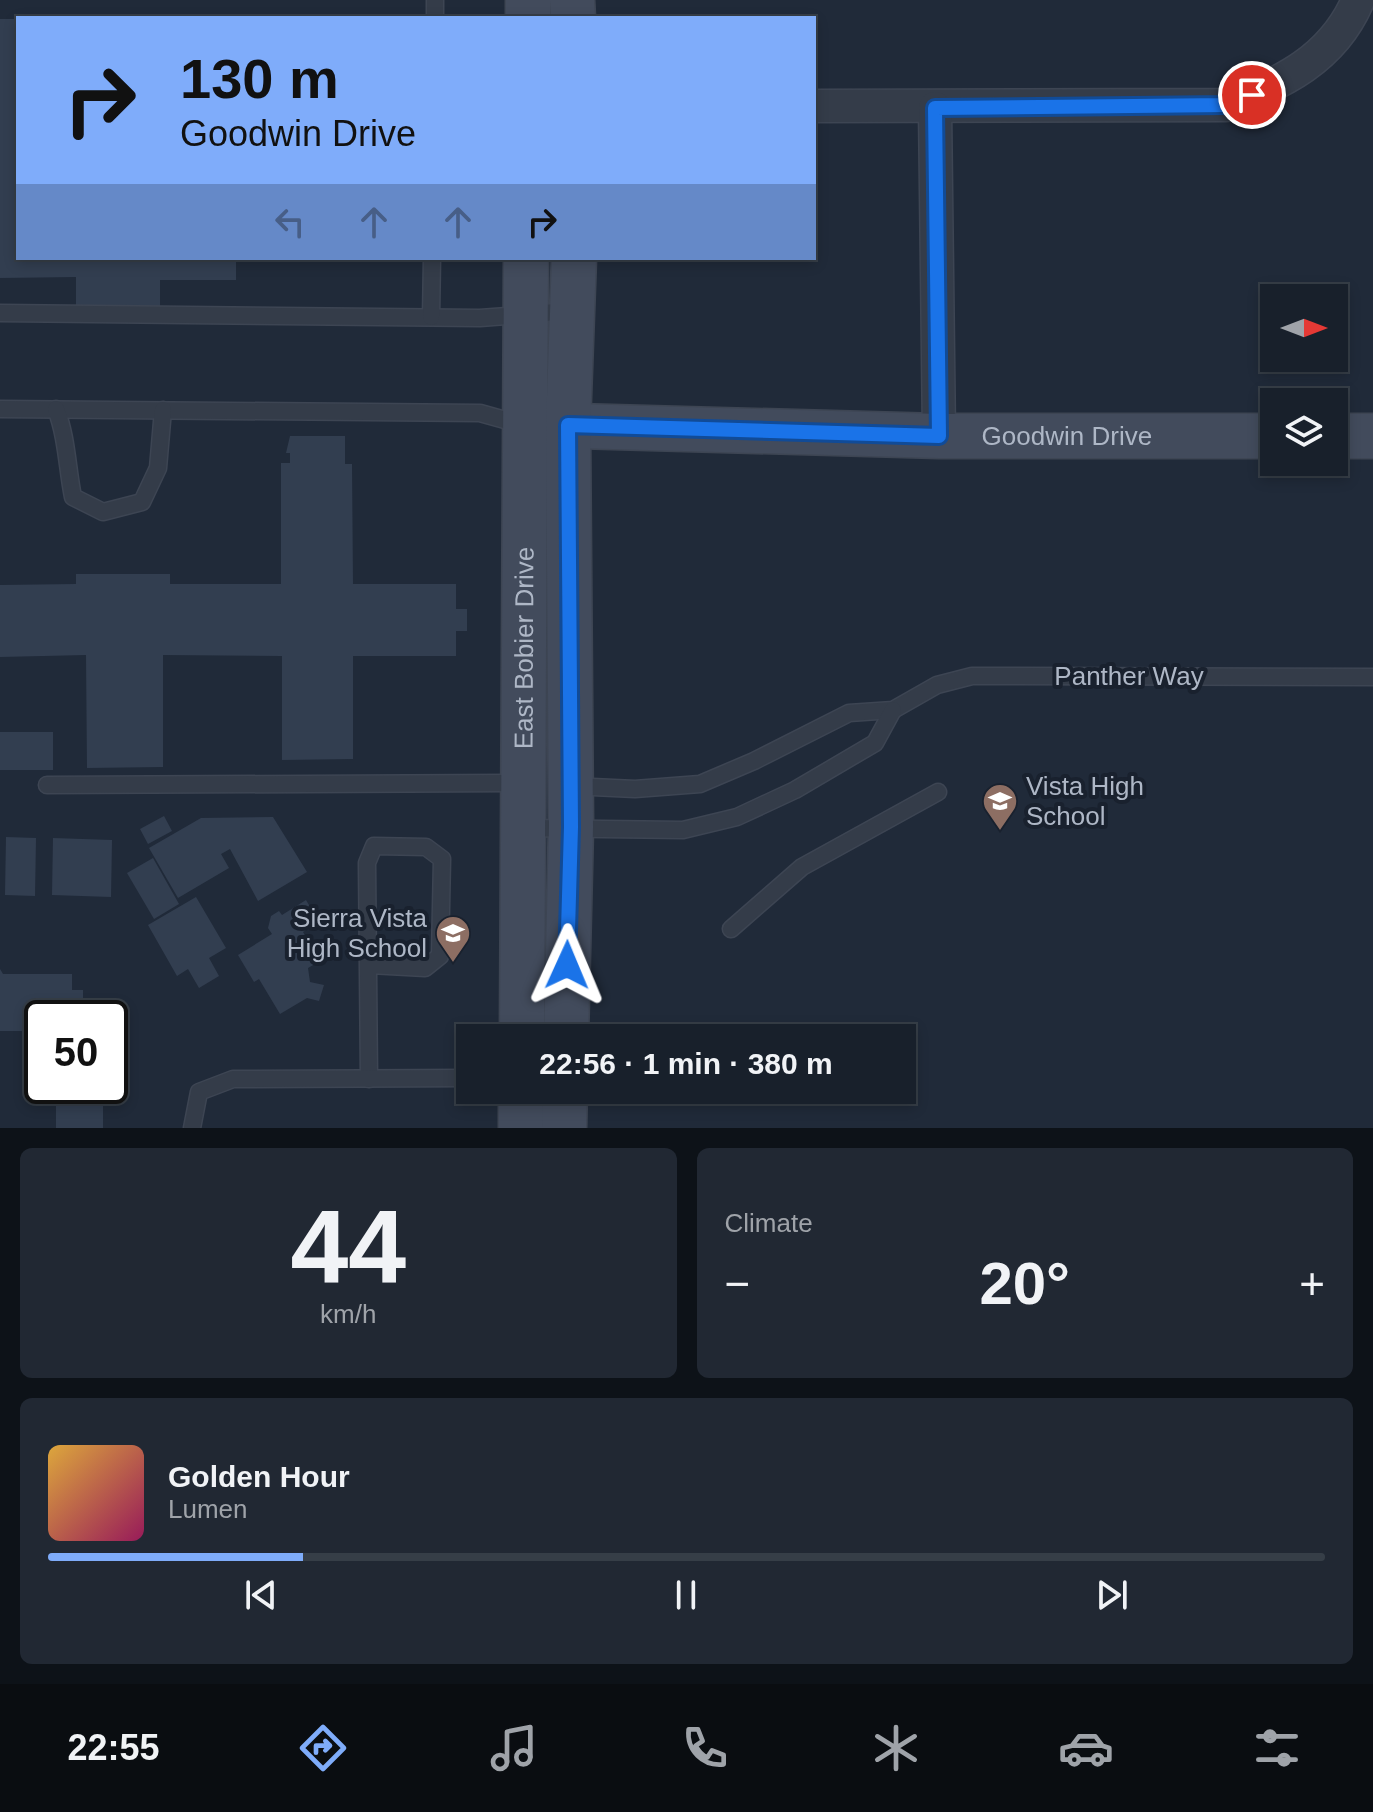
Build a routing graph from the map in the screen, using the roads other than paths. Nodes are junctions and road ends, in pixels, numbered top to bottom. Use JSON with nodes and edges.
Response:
{"nodes":[{"id":1,"x":1358,"y":0,"type":"edge"},
{"id":2,"x":816,"y":106,"type":"edge"},
{"id":3,"x":935,"y":108,"type":"junction"},
{"id":4,"x":432,"y":260,"type":"edge"},
{"id":5,"x":526,"y":260,"type":"edge"},
{"id":6,"x":574,"y":260,"type":"edge"},
{"id":7,"x":574,"y":310,"type":"junction"},
{"id":8,"x":0,"y":313,"type":"edge"},
{"id":9,"x":525,"y":315,"type":"junction"},
{"id":10,"x":431,"y":317,"type":"junction"},
{"id":11,"x":0,"y":409,"type":"edge"},
{"id":12,"x":56,"y":409,"type":"junction"},
{"id":13,"x":163,"y":410,"type":"junction"},
{"id":14,"x":525,"y":425,"type":"junction"},
{"id":15,"x":568,"y":425,"type":"junction"},
{"id":16,"x":939,"y":436,"type":"junction"},
{"id":17,"x":1260,"y":436,"type":"edge"},
{"id":18,"x":1348,"y":436,"type":"edge"},
{"id":19,"x":1373,"y":436,"type":"edge"},
{"id":20,"x":1373,"y":677,"type":"edge"},
{"id":21,"x":893,"y":710,"type":"junction"},
{"id":22,"x":47,"y":785,"type":"dead end"},
{"id":23,"x":938,"y":792,"type":"dead end"},
{"id":24,"x":552,"y":793,"type":"junction"},
{"id":25,"x":731,"y":929,"type":"dead end"},
{"id":26,"x":370,"y":965,"type":"junction"},
{"id":27,"x":522,"y":1024,"type":"edge"},
{"id":28,"x":565,"y":1024,"type":"edge"},
{"id":29,"x":456,"y":1078,"type":"edge"},
{"id":30,"x":369,"y":1079,"type":"junction"},
{"id":31,"x":521,"y":1104,"type":"edge"},
{"id":32,"x":565,"y":1104,"type":"edge"},
{"id":33,"x":192,"y":1128,"type":"edge"},
{"id":34,"x":521,"y":1128,"type":"edge"},
{"id":35,"x":564,"y":1128,"type":"edge"}],
"edges":[{"from":1,"to":3,"type":"street"},
{"from":2,"to":3,"type":"street"},
{"from":3,"to":16,"type":"street"},
{"from":4,"to":10,"type":"lane"},
{"from":5,"to":9,"type":"main road","name":"East Bobier Drive"},
{"from":6,"to":7,"type":"main road","name":"East Bobier Drive"},
{"from":7,"to":9,"type":"lane"},
{"from":7,"to":15,"type":"main road","name":"East Bobier Drive"},
{"from":8,"to":10,"type":"lane"},
{"from":9,"to":10,"type":"lane"},
{"from":9,"to":14,"type":"main road","name":"East Bobier Drive"},
{"from":11,"to":12,"type":"lane"},
{"from":12,"to":13,"type":"lane"},
{"from":12,"to":13,"type":"lane"},
{"from":13,"to":14,"type":"lane"},
{"from":14,"to":15,"type":"main road","name":"Goodwin Drive"},
{"from":14,"to":24,"type":"main road","name":"East Bobier Drive"},
{"from":15,"to":16,"type":"main road","name":"Goodwin Drive"},
{"from":15,"to":24,"type":"main road","name":"East Bobier Drive"},
{"from":16,"to":17,"type":"main road","name":"Goodwin Drive"},
{"from":18,"to":19,"type":"main road"},
{"from":20,"to":21,"type":"lane","name":"Panther Way"},
{"from":21,"to":24,"type":"lane","name":"Panther Way"},
{"from":21,"to":24,"type":"lane","name":"Panther Way"},
{"from":22,"to":24,"type":"lane"},
{"from":23,"to":25,"type":"lane"},
{"from":24,"to":27,"type":"main road","name":"East Bobier Drive"},
{"from":24,"to":28,"type":"main road","name":"East Bobier Drive"},
{"from":26,"to":26,"type":"lane"},
{"from":26,"to":30,"type":"lane"},
{"from":29,"to":30,"type":"lane"},
{"from":30,"to":33,"type":"lane"},
{"from":31,"to":34,"type":"main road"},
{"from":32,"to":35,"type":"main road"}]}
